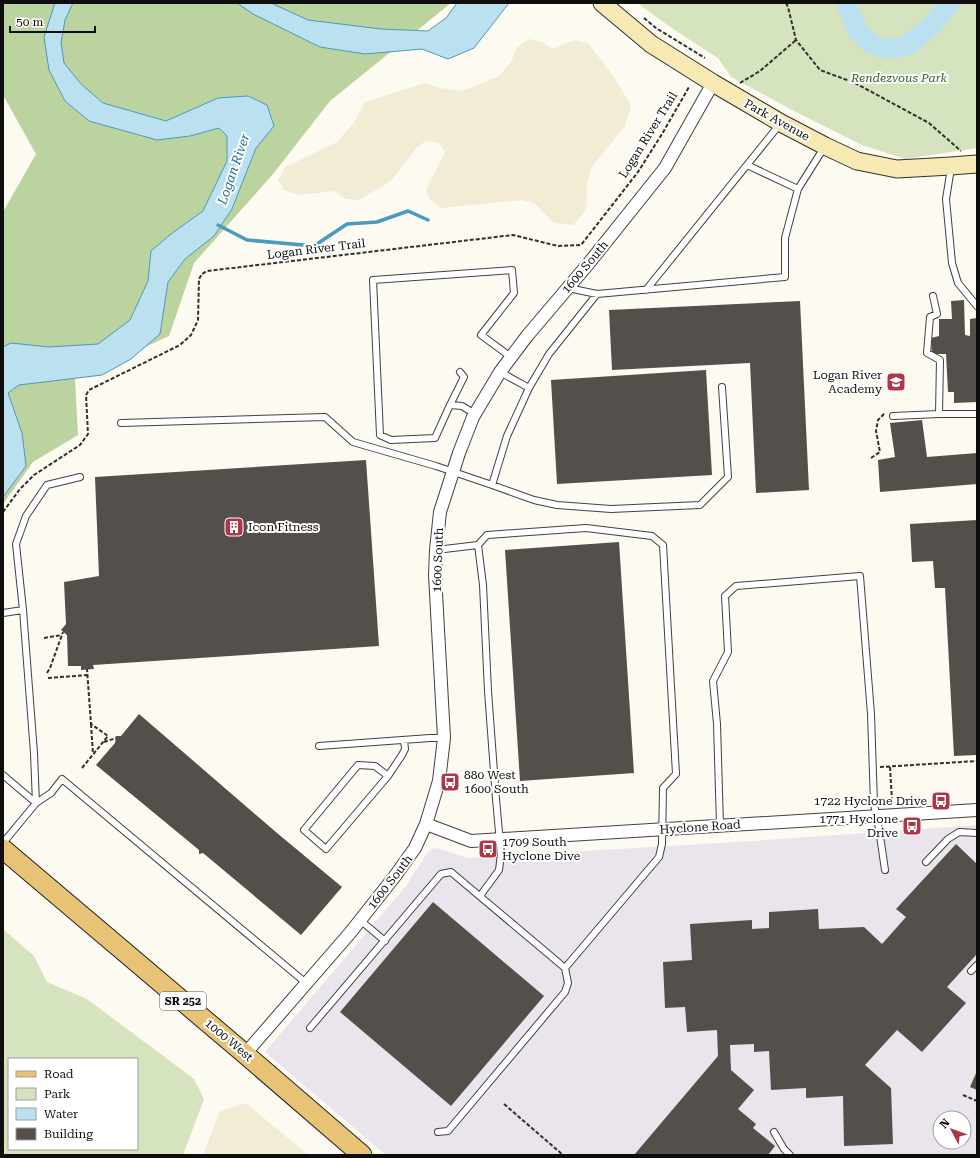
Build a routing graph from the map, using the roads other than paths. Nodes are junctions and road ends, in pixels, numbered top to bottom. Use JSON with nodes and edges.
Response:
{"nodes":[{"id":1,"x":602,"y":3,"type":"edge"},
{"id":2,"x":720,"y":87,"type":"junction"},
{"id":3,"x":781,"y":123,"type":"junction"},
{"id":4,"x":825,"y":146,"type":"junction"},
{"id":5,"x":976,"y":164,"type":"edge"},
{"id":6,"x":747,"y":165,"type":"junction"},
{"id":7,"x":951,"y":166,"type":"junction"},
{"id":8,"x":798,"y":188,"type":"junction"},
{"id":9,"x":568,"y":288,"type":"junction"},
{"id":10,"x":646,"y":290,"type":"junction"},
{"id":11,"x":597,"y":294,"type":"junction"},
{"id":12,"x":933,"y":296,"type":"dead end"},
{"id":13,"x":977,"y":306,"type":"edge"},
{"id":14,"x":511,"y":357,"type":"junction"},
{"id":15,"x":460,"y":372,"type":"dead end"},
{"id":16,"x":500,"y":372,"type":"junction"},
{"id":17,"x":722,"y":386,"type":"dead end"},
{"id":18,"x":529,"y":388,"type":"junction"},
{"id":19,"x":450,"y":405,"type":"junction"},
{"id":20,"x":476,"y":414,"type":"junction"},
{"id":21,"x":940,"y":414,"type":"junction"},
{"id":22,"x":977,"y":414,"type":"edge"},
{"id":23,"x":893,"y":416,"type":"road end"},
{"id":24,"x":121,"y":423,"type":"dead end"},
{"id":25,"x":452,"y":472,"type":"junction"},
{"id":26,"x":80,"y":477,"type":"dead end"},
{"id":27,"x":492,"y":485,"type":"junction"},
{"id":28,"x":478,"y":545,"type":"junction"},
{"id":29,"x":436,"y":550,"type":"junction"},
{"id":30,"x":24,"y":610,"type":"junction"},
{"id":31,"x":3,"y":613,"type":"edge"},
{"id":32,"x":444,"y":738,"type":"junction"},
{"id":33,"x":404,"y":740,"type":"junction"},
{"id":34,"x":319,"y":746,"type":"dead end"},
{"id":35,"x":3,"y":775,"type":"edge"},
{"id":36,"x":388,"y":776,"type":"junction"},
{"id":37,"x":36,"y":803,"type":"junction"},
{"id":38,"x":977,"y":810,"type":"edge"},
{"id":39,"x":876,"y":816,"type":"junction"},
{"id":40,"x":426,"y":824,"type":"junction"},
{"id":41,"x":720,"y":825,"type":"junction"},
{"id":42,"x":662,"y":829,"type":"junction"},
{"id":43,"x":977,"y":833,"type":"edge"},
{"id":44,"x":499,"y":839,"type":"junction"},
{"id":45,"x":3,"y":843,"type":"edge"},
{"id":46,"x":3,"y":849,"type":"edge"},
{"id":47,"x":926,"y":862,"type":"dead end"},
{"id":48,"x":885,"y":870,"type":"dead end"},
{"id":49,"x":480,"y":896,"type":"junction"},
{"id":50,"x":360,"y":920,"type":"junction"},
{"id":51,"x":385,"y":941,"type":"junction"},
{"id":52,"x":977,"y":965,"type":"edge"},
{"id":53,"x":565,"y":968,"type":"junction"},
{"id":54,"x":971,"y":971,"type":"dead end"},
{"id":55,"x":306,"y":983,"type":"junction"},
{"id":56,"x":310,"y":1028,"type":"dead end"},
{"id":57,"x":245,"y":1054,"type":"junction"},
{"id":58,"x":438,"y":1132,"type":"dead end"},
{"id":59,"x":774,"y":1132,"type":"dead end"},
{"id":60,"x":362,"y":1155,"type":"edge"},
{"id":61,"x":790,"y":1155,"type":"edge"}],
"edges":[{"from":1,"to":2,"type":"street","name":"Park Avenue"},
{"from":2,"to":3,"type":"street","name":"Park Avenue"},
{"from":2,"to":9,"type":"street","name":"1600 South"},
{"from":3,"to":4,"type":"street","name":"Park Avenue"},
{"from":3,"to":6,"type":"lane"},
{"from":4,"to":7,"type":"street","name":"Park Avenue"},
{"from":4,"to":8,"type":"lane"},
{"from":5,"to":7,"type":"street","name":"Park Avenue"},
{"from":6,"to":8,"type":"lane"},
{"from":6,"to":10,"type":"lane"},
{"from":7,"to":13,"type":"lane"},
{"from":8,"to":10,"type":"lane"},
{"from":9,"to":11,"type":"lane"},
{"from":9,"to":14,"type":"street","name":"1600 South"},
{"from":10,"to":11,"type":"lane"},
{"from":11,"to":18,"type":"lane"},
{"from":12,"to":21,"type":"lane"},
{"from":14,"to":16,"type":"street","name":"1600 South"},
{"from":14,"to":19,"type":"lane"},
{"from":15,"to":19,"type":"lane"},
{"from":16,"to":18,"type":"lane"},
{"from":16,"to":20,"type":"street","name":"1600 South"},
{"from":17,"to":27,"type":"lane"},
{"from":18,"to":27,"type":"lane"},
{"from":19,"to":20,"type":"lane"},
{"from":20,"to":25,"type":"street","name":"1600 South"},
{"from":21,"to":22,"type":"lane"},
{"from":21,"to":23,"type":"lane"},
{"from":24,"to":25,"type":"lane"},
{"from":25,"to":27,"type":"lane"},
{"from":25,"to":29,"type":"street","name":"1600 South"},
{"from":26,"to":30,"type":"lane"},
{"from":28,"to":29,"type":"lane"},
{"from":28,"to":42,"type":"lane"},
{"from":28,"to":44,"type":"lane"},
{"from":29,"to":32,"type":"street","name":"1600 South"},
{"from":30,"to":31,"type":"lane"},
{"from":30,"to":37,"type":"lane"},
{"from":32,"to":33,"type":"lane"},
{"from":32,"to":40,"type":"street","name":"1600 South"},
{"from":33,"to":34,"type":"lane"},
{"from":33,"to":36,"type":"lane"},
{"from":35,"to":37,"type":"lane"},
{"from":36,"to":36,"type":"lane"},
{"from":37,"to":45,"type":"lane"},
{"from":37,"to":55,"type":"lane"},
{"from":38,"to":39,"type":"street","name":"Hyclone Road"},
{"from":39,"to":41,"type":"street","name":"Hyclone Road"},
{"from":39,"to":41,"type":"lane"},
{"from":39,"to":48,"type":"lane"},
{"from":40,"to":44,"type":"street","name":"Hyclone Road"},
{"from":40,"to":50,"type":"street","name":"1600 South"},
{"from":41,"to":42,"type":"street","name":"Hyclone Road"},
{"from":42,"to":44,"type":"street","name":"Hyclone Road"},
{"from":42,"to":53,"type":"lane"},
{"from":43,"to":47,"type":"lane"},
{"from":44,"to":49,"type":"lane"},
{"from":46,"to":57,"type":"main road","name":"1000 West","number":"SR 252"},
{"from":49,"to":51,"type":"lane"},
{"from":49,"to":53,"type":"lane"},
{"from":50,"to":51,"type":"lane"},
{"from":50,"to":55,"type":"street","name":"1600 South"},
{"from":51,"to":56,"type":"lane"},
{"from":52,"to":54,"type":"lane"},
{"from":53,"to":58,"type":"lane"},
{"from":55,"to":57,"type":"street","name":"1600 South"},
{"from":57,"to":60,"type":"main road","name":"1000 West","number":"SR 252"},
{"from":59,"to":61,"type":"lane"}]}
